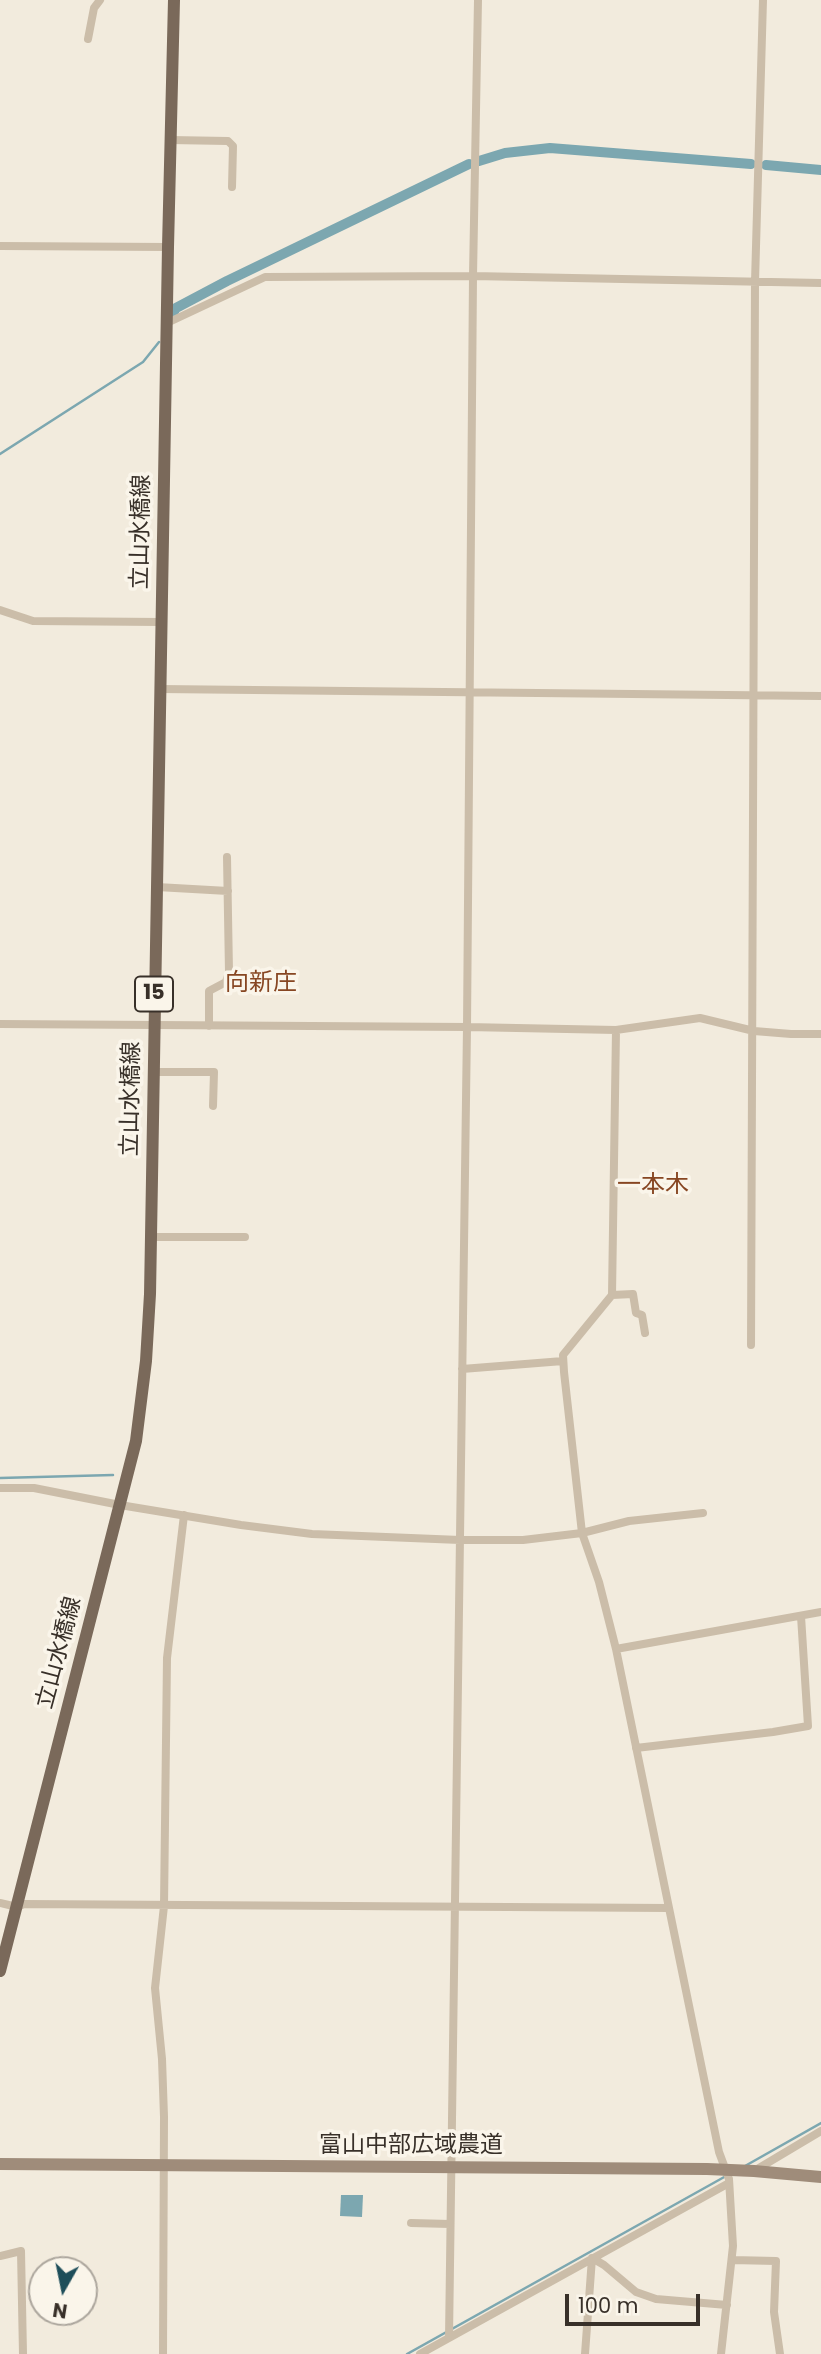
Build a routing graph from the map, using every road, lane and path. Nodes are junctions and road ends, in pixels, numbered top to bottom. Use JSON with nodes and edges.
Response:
{"nodes":[{"id":1,"x":100,"y":0,"type":"edge"},
{"id":2,"x":174,"y":0,"type":"edge"},
{"id":3,"x":478,"y":0,"type":"edge"},
{"id":4,"x":762,"y":0,"type":"edge"},
{"id":5,"x":88,"y":39,"type":"dead end"},
{"id":6,"x":170,"y":139,"type":"junction"},
{"id":7,"x":232,"y":187,"type":"dead end"},
{"id":8,"x":0,"y":246,"type":"edge"},
{"id":9,"x":167,"y":247,"type":"junction"},
{"id":10,"x":473,"y":276,"type":"junction"},
{"id":11,"x":755,"y":282,"type":"junction"},
{"id":12,"x":821,"y":283,"type":"edge"},
{"id":13,"x":167,"y":323,"type":"junction"},
{"id":14,"x":0,"y":610,"type":"edge"},
{"id":15,"x":161,"y":622,"type":"junction"},
{"id":16,"x":160,"y":690,"type":"junction"},
{"id":17,"x":471,"y":692,"type":"junction"},
{"id":18,"x":755,"y":695,"type":"junction"},
{"id":19,"x":821,"y":696,"type":"edge"},
{"id":20,"x":227,"y":857,"type":"dead end"},
{"id":21,"x":157,"y":887,"type":"junction"},
{"id":22,"x":228,"y":891,"type":"junction"},
{"id":23,"x":0,"y":1024,"type":"edge"},
{"id":24,"x":154,"y":1027,"type":"junction"},
{"id":25,"x":209,"y":1027,"type":"junction"},
{"id":26,"x":467,"y":1027,"type":"junction"},
{"id":27,"x":616,"y":1030,"type":"junction"},
{"id":28,"x":754,"y":1031,"type":"junction"},
{"id":29,"x":821,"y":1034,"type":"edge"},
{"id":30,"x":153,"y":1072,"type":"junction"},
{"id":31,"x":213,"y":1106,"type":"dead end"},
{"id":32,"x":151,"y":1237,"type":"junction"},
{"id":33,"x":244,"y":1237,"type":"dead end"},
{"id":34,"x":612,"y":1295,"type":"junction"},
{"id":35,"x":645,"y":1334,"type":"dead end"},
{"id":36,"x":751,"y":1345,"type":"dead end"},
{"id":37,"x":563,"y":1361,"type":"junction"},
{"id":38,"x":462,"y":1369,"type":"junction"},
{"id":39,"x":0,"y":1488,"type":"edge"},
{"id":40,"x":120,"y":1505,"type":"junction"},
{"id":41,"x":703,"y":1513,"type":"dead end"},
{"id":42,"x":184,"y":1515,"type":"junction"},
{"id":43,"x":582,"y":1533,"type":"junction"},
{"id":44,"x":460,"y":1540,"type":"junction"},
{"id":45,"x":821,"y":1612,"type":"edge"},
{"id":46,"x":801,"y":1616,"type":"junction"},
{"id":47,"x":615,"y":1649,"type":"junction"},
{"id":48,"x":636,"y":1748,"type":"junction"},
{"id":49,"x":0,"y":1903,"type":"edge"},
{"id":50,"x":164,"y":1906,"type":"junction"},
{"id":51,"x":17,"y":1907,"type":"junction"},
{"id":52,"x":455,"y":1907,"type":"junction"},
{"id":53,"x":669,"y":1908,"type":"junction"},
{"id":54,"x":0,"y":1970,"type":"edge"},
{"id":55,"x":821,"y":2131,"type":"edge"},
{"id":56,"x":0,"y":2164,"type":"edge"},
{"id":57,"x":162,"y":2166,"type":"junction"},
{"id":58,"x":450,"y":2167,"type":"junction"},
{"id":59,"x":754,"y":2171,"type":"junction"},
{"id":60,"x":728,"y":2176,"type":"junction"},
{"id":61,"x":821,"y":2177,"type":"edge"},
{"id":62,"x":411,"y":2223,"type":"dead end"},
{"id":63,"x":450,"y":2224,"type":"junction"},
{"id":64,"x":0,"y":2256,"type":"edge"},
{"id":65,"x":592,"y":2258,"type":"junction"},
{"id":66,"x":732,"y":2260,"type":"junction"},
{"id":67,"x":727,"y":2305,"type":"junction"},
{"id":68,"x":449,"y":2337,"type":"junction"},
{"id":69,"x":435,"y":2350,"type":"edge"},
{"id":70,"x":23,"y":2354,"type":"edge"},
{"id":71,"x":163,"y":2354,"type":"edge"},
{"id":72,"x":420,"y":2354,"type":"edge"},
{"id":73,"x":585,"y":2354,"type":"edge"},
{"id":74,"x":721,"y":2354,"type":"edge"},
{"id":75,"x":780,"y":2354,"type":"edge"}],
"edges":[{"from":1,"to":5,"type":"street"},
{"from":2,"to":6,"type":"main road","name":"立山水橋線","number":"15"},
{"from":3,"to":10,"type":"street"},
{"from":4,"to":11,"type":"street"},
{"from":6,"to":7,"type":"street"},
{"from":6,"to":9,"type":"main road","name":"立山水橋線","number":"15"},
{"from":8,"to":9,"type":"street"},
{"from":9,"to":13,"type":"main road","name":"立山水橋線","number":"15"},
{"from":10,"to":11,"type":"street"},
{"from":10,"to":13,"type":"street"},
{"from":10,"to":17,"type":"street"},
{"from":11,"to":12,"type":"street"},
{"from":11,"to":18,"type":"street"},
{"from":13,"to":15,"type":"main road","name":"立山水橋線","number":"15"},
{"from":14,"to":15,"type":"street"},
{"from":15,"to":16,"type":"main road","name":"立山水橋線","number":"15"},
{"from":16,"to":17,"type":"street"},
{"from":16,"to":21,"type":"main road","name":"立山水橋線","number":"15"},
{"from":17,"to":18,"type":"street"},
{"from":17,"to":26,"type":"street"},
{"from":18,"to":19,"type":"street"},
{"from":18,"to":28,"type":"street"},
{"from":20,"to":22,"type":"street"},
{"from":21,"to":22,"type":"street"},
{"from":21,"to":24,"type":"main road","name":"立山水橋線","number":"15"},
{"from":22,"to":25,"type":"street"},
{"from":23,"to":24,"type":"street"},
{"from":24,"to":25,"type":"street"},
{"from":24,"to":30,"type":"main road","name":"立山水橋線","number":"15"},
{"from":25,"to":26,"type":"street"},
{"from":26,"to":27,"type":"street"},
{"from":26,"to":38,"type":"street"},
{"from":27,"to":28,"type":"street"},
{"from":27,"to":34,"type":"street"},
{"from":28,"to":29,"type":"street"},
{"from":28,"to":36,"type":"street"},
{"from":30,"to":31,"type":"street"},
{"from":30,"to":32,"type":"main road","name":"立山水橋線","number":"15"},
{"from":32,"to":33,"type":"street"},
{"from":32,"to":40,"type":"main road","name":"立山水橋線","number":"15"},
{"from":34,"to":35,"type":"street"},
{"from":34,"to":37,"type":"street"},
{"from":37,"to":38,"type":"street"},
{"from":37,"to":43,"type":"street"},
{"from":38,"to":44,"type":"street"},
{"from":39,"to":40,"type":"street"},
{"from":40,"to":42,"type":"street"},
{"from":40,"to":51,"type":"main road","name":"立山水橋線","number":"15"},
{"from":41,"to":43,"type":"street"},
{"from":42,"to":44,"type":"street"},
{"from":42,"to":50,"type":"street"},
{"from":43,"to":44,"type":"street"},
{"from":43,"to":47,"type":"street"},
{"from":44,"to":52,"type":"street"},
{"from":45,"to":46,"type":"street"},
{"from":46,"to":47,"type":"street"},
{"from":46,"to":48,"type":"street"},
{"from":47,"to":48,"type":"street"},
{"from":48,"to":53,"type":"street"},
{"from":49,"to":51,"type":"street"},
{"from":50,"to":51,"type":"street"},
{"from":50,"to":52,"type":"street"},
{"from":50,"to":57,"type":"street"},
{"from":51,"to":54,"type":"main road","name":"立山水橋線","number":"15"},
{"from":52,"to":53,"type":"street"},
{"from":52,"to":58,"type":"street"},
{"from":53,"to":60,"type":"street"},
{"from":55,"to":59,"type":"street"},
{"from":56,"to":57,"type":"street","name":"富山中部広域農道"},
{"from":57,"to":58,"type":"street","name":"富山中部広域農道"},
{"from":57,"to":71,"type":"street"},
{"from":58,"to":60,"type":"street","name":"富山中部広域農道"},
{"from":58,"to":63,"type":"street"},
{"from":59,"to":60,"type":"street","name":"富山中部広域農道"},
{"from":59,"to":61,"type":"street","name":"富山中部広域農道"},
{"from":60,"to":65,"type":"street"},
{"from":60,"to":66,"type":"street"},
{"from":62,"to":63,"type":"street"},
{"from":63,"to":68,"type":"street"},
{"from":64,"to":70,"type":"street"},
{"from":65,"to":67,"type":"street"},
{"from":65,"to":68,"type":"street"},
{"from":65,"to":73,"type":"street"},
{"from":66,"to":67,"type":"street"},
{"from":66,"to":75,"type":"street"},
{"from":67,"to":74,"type":"street"},
{"from":68,"to":69,"type":"street"},
{"from":69,"to":72,"type":"street"}]}
